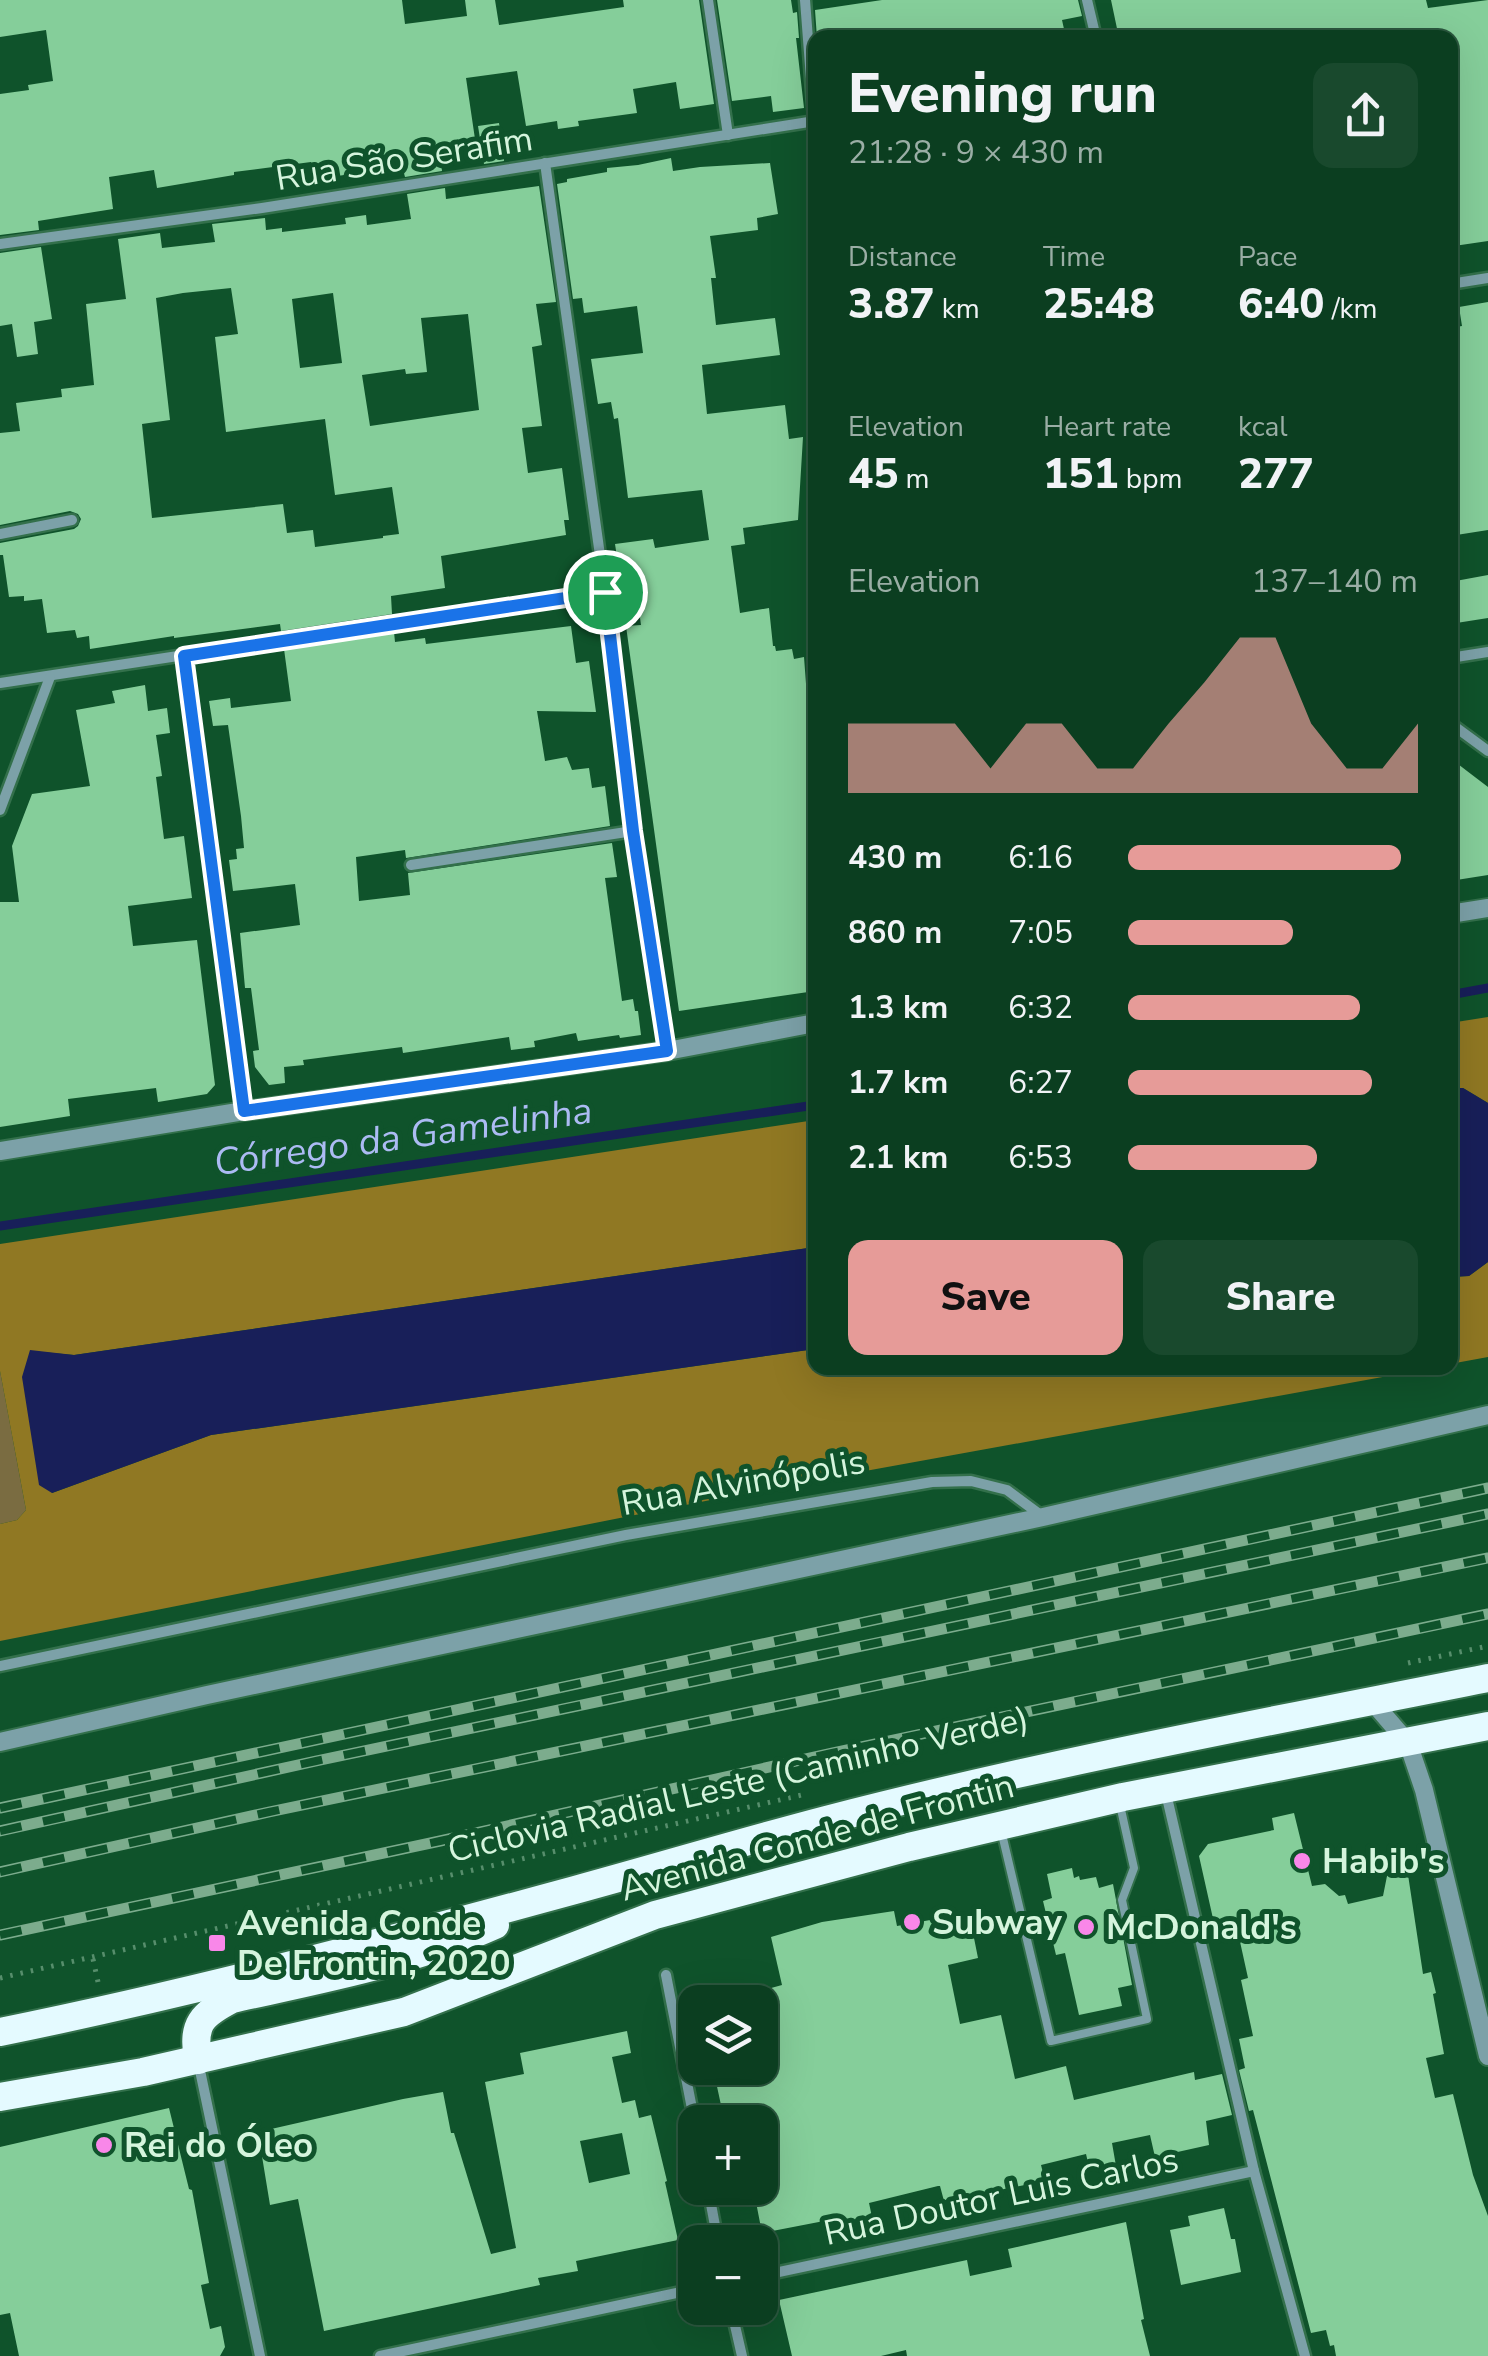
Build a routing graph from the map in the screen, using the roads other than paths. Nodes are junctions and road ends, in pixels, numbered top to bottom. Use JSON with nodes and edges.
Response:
{"nodes":[{"id":1,"x":708,"y":0,"type":"edge"},
{"id":2,"x":805,"y":0,"type":"edge"},
{"id":3,"x":1087,"y":0,"type":"edge"},
{"id":4,"x":1094,"y":30,"type":"edge"},
{"id":5,"x":808,"y":37,"type":"edge"},
{"id":6,"x":808,"y":123,"type":"edge"},
{"id":7,"x":728,"y":135,"type":"junction"},
{"id":8,"x":545,"y":163,"type":"junction"},
{"id":9,"x":0,"y":244,"type":"edge"},
{"id":10,"x":1488,"y":278,"type":"edge"},
{"id":11,"x":1458,"y":283,"type":"edge"},
{"id":12,"x":72,"y":520,"type":"dead end"},
{"id":13,"x":0,"y":534,"type":"edge"},
{"id":14,"x":605,"y":592,"type":"junction"},
{"id":15,"x":1488,"y":652,"type":"edge"},
{"id":16,"x":184,"y":656,"type":"junction"},
{"id":17,"x":1458,"y":657,"type":"edge"},
{"id":18,"x":50,"y":677,"type":"junction"},
{"id":19,"x":0,"y":683,"type":"edge"},
{"id":20,"x":1458,"y":729,"type":"edge"},
{"id":21,"x":1488,"y":751,"type":"edge"},
{"id":22,"x":0,"y":810,"type":"edge"},
{"id":23,"x":633,"y":831,"type":"junction"},
{"id":24,"x":411,"y":865,"type":"dead end"},
{"id":25,"x":1488,"y":908,"type":"edge"},
{"id":26,"x":1458,"y":913,"type":"edge"},
{"id":27,"x":808,"y":1023,"type":"edge"},
{"id":28,"x":667,"y":1051,"type":"junction"},
{"id":29,"x":244,"y":1111,"type":"junction"},
{"id":30,"x":0,"y":1150,"type":"edge"},
{"id":31,"x":1488,"y":1415,"type":"edge"},
{"id":32,"x":1043,"y":1517,"type":"junction"},
{"id":33,"x":0,"y":1666,"type":"edge"},
{"id":34,"x":1488,"y":1678,"type":"edge"},
{"id":35,"x":1371,"y":1700,"type":"junction"},
{"id":36,"x":1488,"y":1726,"type":"edge"},
{"id":37,"x":0,"y":1742,"type":"edge"},
{"id":38,"x":1408,"y":1742,"type":"junction"},
{"id":39,"x":1165,"y":1788,"type":"junction"},
{"id":40,"x":1118,"y":1798,"type":"junction"},
{"id":41,"x":1000,"y":1826,"type":"junction"},
{"id":42,"x":574,"y":1890,"type":"junction"},
{"id":43,"x":666,"y":1975,"type":"dead end"},
{"id":44,"x":0,"y":2032,"type":"edge"},
{"id":45,"x":1488,"y":2056,"type":"edge"},
{"id":46,"x":198,"y":2060,"type":"junction"},
{"id":47,"x":0,"y":2097,"type":"edge"},
{"id":48,"x":691,"y":2105,"type":"edge"},
{"id":49,"x":1254,"y":2171,"type":"junction"},
{"id":50,"x":778,"y":2272,"type":"edge"},
{"id":51,"x":678,"y":2293,"type":"edge"},
{"id":52,"x":736,"y":2325,"type":"edge"},
{"id":53,"x":260,"y":2356,"type":"edge"},
{"id":54,"x":380,"y":2356,"type":"edge"},
{"id":55,"x":742,"y":2356,"type":"edge"},
{"id":56,"x":1305,"y":2356,"type":"edge"}],
"edges":[{"from":1,"to":7,"type":"street"},
{"from":2,"to":5,"type":"street"},
{"from":3,"to":4,"type":"street"},
{"from":6,"to":7,"type":"street","name":"Rua São Serafim"},
{"from":7,"to":8,"type":"street","name":"Rua São Serafim"},
{"from":8,"to":9,"type":"street","name":"Rua São Serafim"},
{"from":8,"to":14,"type":"street"},
{"from":10,"to":11,"type":"street"},
{"from":12,"to":13,"type":"street"},
{"from":14,"to":16,"type":"street"},
{"from":14,"to":23,"type":"street"},
{"from":15,"to":17,"type":"street"},
{"from":16,"to":18,"type":"street"},
{"from":16,"to":29,"type":"street"},
{"from":18,"to":19,"type":"street"},
{"from":18,"to":22,"type":"street"},
{"from":20,"to":21,"type":"street"},
{"from":23,"to":24,"type":"street"},
{"from":23,"to":28,"type":"street"},
{"from":25,"to":26,"type":"street"},
{"from":27,"to":28,"type":"street"},
{"from":28,"to":29,"type":"street"},
{"from":29,"to":30,"type":"street"},
{"from":31,"to":32,"type":"street"},
{"from":32,"to":33,"type":"street","name":"Rua Alvinópolis"},
{"from":32,"to":37,"type":"street"},
{"from":34,"to":35,"type":"highway","name":"Avenida Conde de Frontin"},
{"from":35,"to":38,"type":"street"},
{"from":35,"to":42,"type":"highway","name":"Avenida Conde de Frontin"},
{"from":36,"to":38,"type":"highway","name":"Avenida Conde de Frontin"},
{"from":38,"to":39,"type":"highway","name":"Avenida Conde de Frontin"},
{"from":38,"to":45,"type":"street"},
{"from":39,"to":40,"type":"highway","name":"Avenida Conde de Frontin"},
{"from":39,"to":49,"type":"street"},
{"from":40,"to":41,"type":"highway","name":"Avenida Conde de Frontin"},
{"from":40,"to":41,"type":"lane"},
{"from":41,"to":46,"type":"highway","name":"Avenida Conde de Frontin"},
{"from":42,"to":44,"type":"highway","name":"Avenida Conde de Frontin"},
{"from":42,"to":46,"type":"highway"},
{"from":43,"to":48,"type":"street"},
{"from":46,"to":47,"type":"highway","name":"Avenida Conde de Frontin"},
{"from":46,"to":53,"type":"street"},
{"from":49,"to":50,"type":"street","name":"Rua Doutor Luis Carlos"},
{"from":49,"to":56,"type":"street"},
{"from":51,"to":54,"type":"street"},
{"from":52,"to":55,"type":"street"}]}
